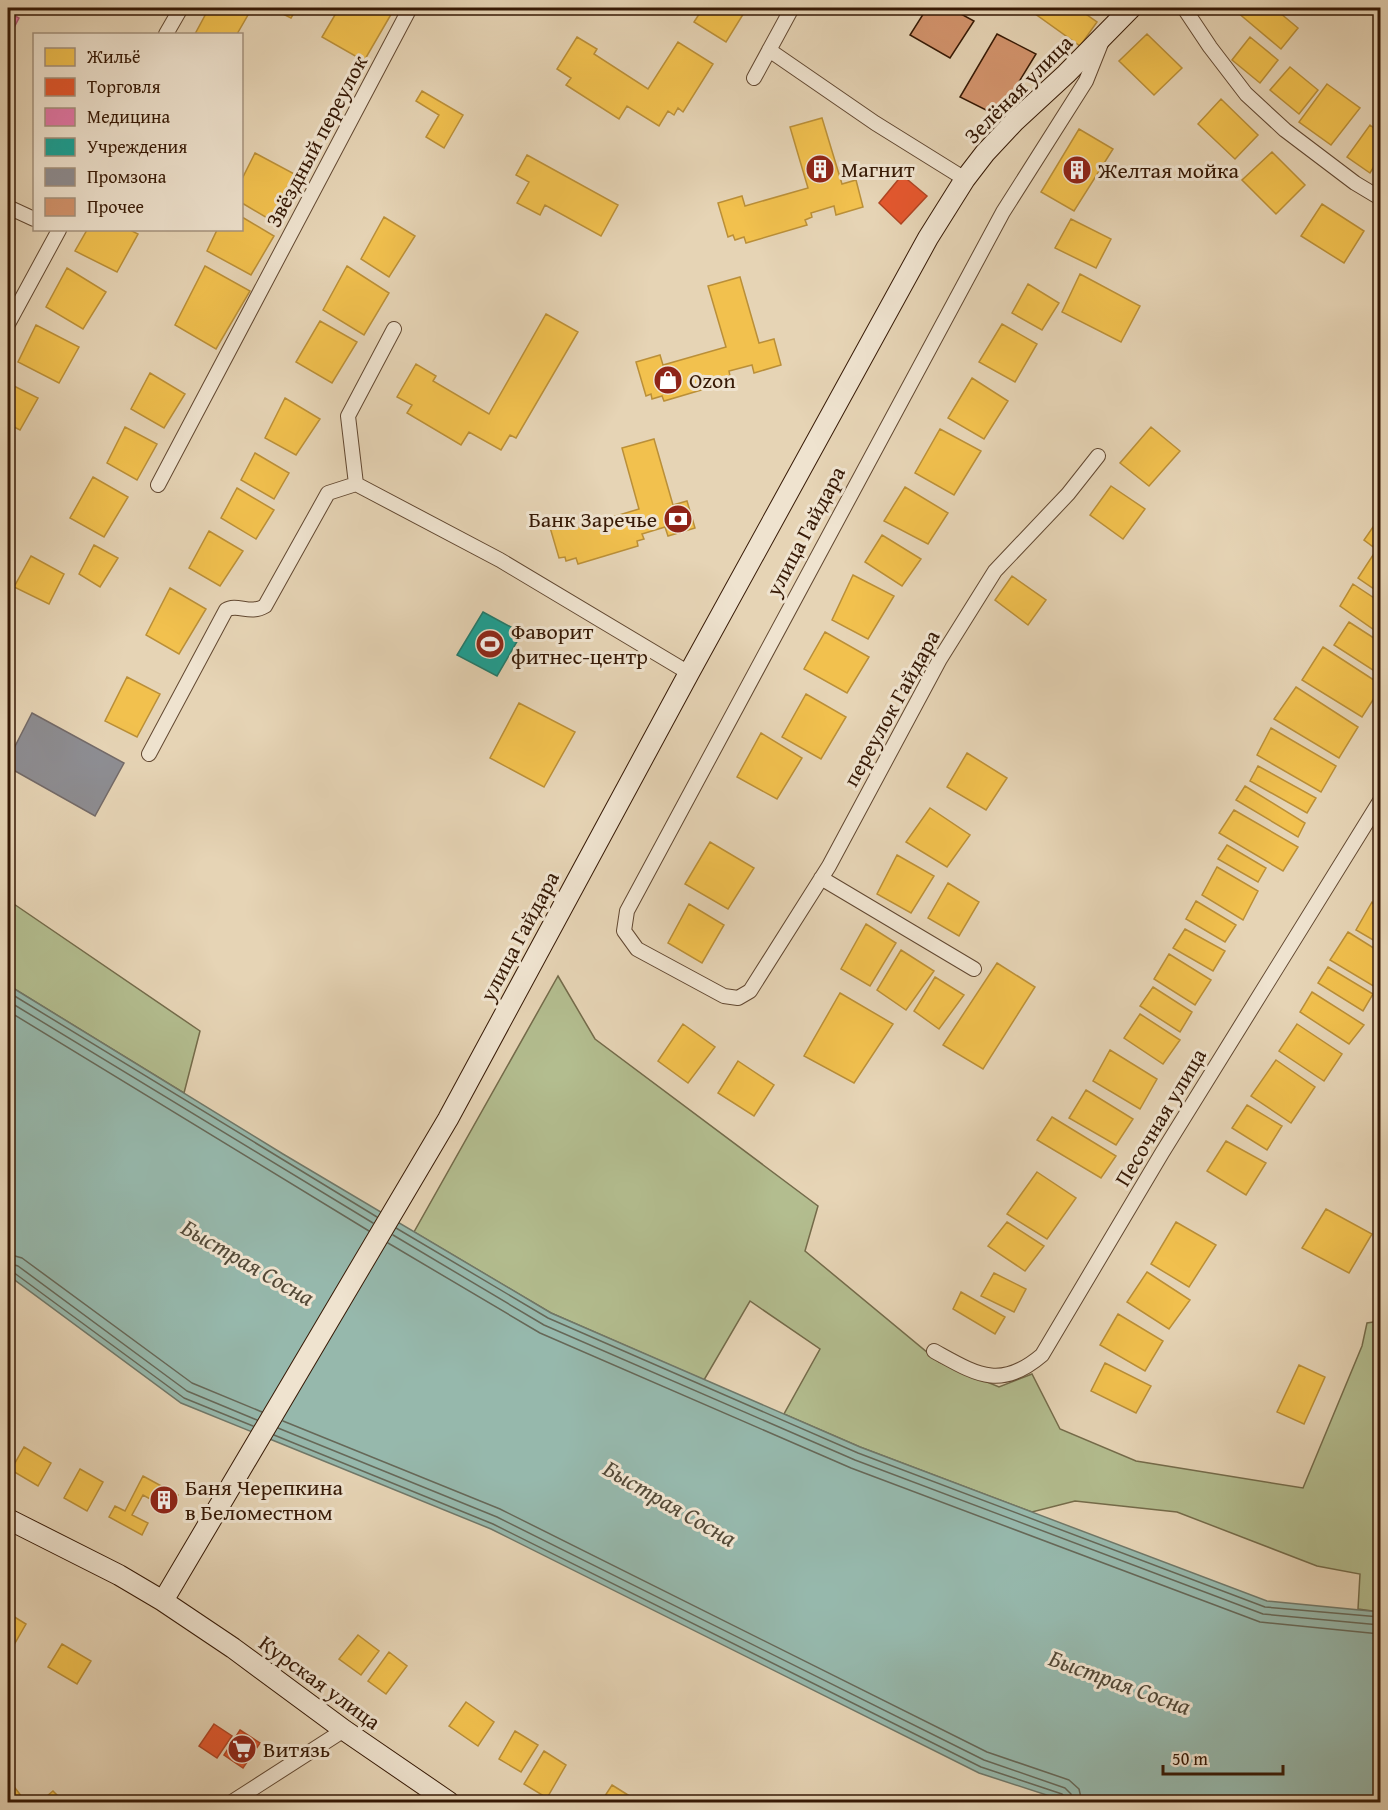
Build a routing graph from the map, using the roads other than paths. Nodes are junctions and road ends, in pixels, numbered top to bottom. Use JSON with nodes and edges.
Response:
{"nodes":[{"id":1,"x":181,"y":8,"type":"edge"},
{"id":2,"x":410,"y":8,"type":"edge"},
{"id":3,"x":792,"y":8,"type":"edge"},
{"id":4,"x":1131,"y":8,"type":"edge"},
{"id":5,"x":1184,"y":8,"type":"edge"},
{"id":6,"x":167,"y":33,"type":"edge"},
{"id":7,"x":1104,"y":36,"type":"junction"},
{"id":8,"x":769,"y":50,"type":"junction"},
{"id":9,"x":754,"y":78,"type":"dead end"},
{"id":10,"x":964,"y":179,"type":"junction"},
{"id":11,"x":1380,"y":198,"type":"edge"},
{"id":12,"x":8,"y":207,"type":"edge"},
{"id":13,"x":33,"y":219,"type":"edge"},
{"id":14,"x":57,"y":231,"type":"edge"},
{"id":15,"x":8,"y":324,"type":"edge"},
{"id":16,"x":394,"y":329,"type":"dead end"},
{"id":17,"x":1098,"y":456,"type":"dead end"},
{"id":18,"x":356,"y":484,"type":"junction"},
{"id":19,"x":158,"y":485,"type":"dead end"},
{"id":20,"x":689,"y":673,"type":"junction"},
{"id":21,"x":149,"y":754,"type":"dead end"},
{"id":22,"x":1380,"y":801,"type":"edge"},
{"id":23,"x":822,"y":878,"type":"junction"},
{"id":24,"x":974,"y":969,"type":"dead end"},
{"id":25,"x":742,"y":997,"type":"joint"},
{"id":26,"x":934,"y":1351,"type":"dead end"},
{"id":27,"x":8,"y":1519,"type":"edge"},
{"id":28,"x":163,"y":1601,"type":"junction"},
{"id":29,"x":344,"y":1730,"type":"junction"},
{"id":30,"x":232,"y":1803,"type":"edge"},
{"id":31,"x":449,"y":1803,"type":"edge"}],
"edges":[{"from":1,"to":6,"type":"street"},
{"from":2,"to":19,"type":"street","name":"Звёздный переулок"},
{"from":3,"to":8,"type":"street"},
{"from":4,"to":7,"type":"main road","name":"Зелёная улица"},
{"from":5,"to":11,"type":"street"},
{"from":7,"to":10,"type":"main road","name":"Зелёная улица"},
{"from":7,"to":25,"type":"street","name":"улица Гайдара"},
{"from":8,"to":9,"type":"street"},
{"from":8,"to":10,"type":"street"},
{"from":10,"to":20,"type":"main road","name":"улица Гайдара"},
{"from":12,"to":13,"type":"street"},
{"from":14,"to":15,"type":"street"},
{"from":16,"to":18,"type":"street"},
{"from":17,"to":23,"type":"street","name":"переулок Гайдара"},
{"from":18,"to":20,"type":"street"},
{"from":18,"to":21,"type":"street"},
{"from":20,"to":28,"type":"main road","name":"улица Гайдара"},
{"from":22,"to":26,"type":"street","name":"Песочная улица"},
{"from":23,"to":24,"type":"street"},
{"from":23,"to":25,"type":"street","name":"переулок Гайдара"},
{"from":27,"to":28,"type":"main road","name":"Курская улица"},
{"from":28,"to":29,"type":"main road","name":"Курская улица"},
{"from":29,"to":30,"type":"street"},
{"from":29,"to":31,"type":"main road","name":"Курская улица"}]}
